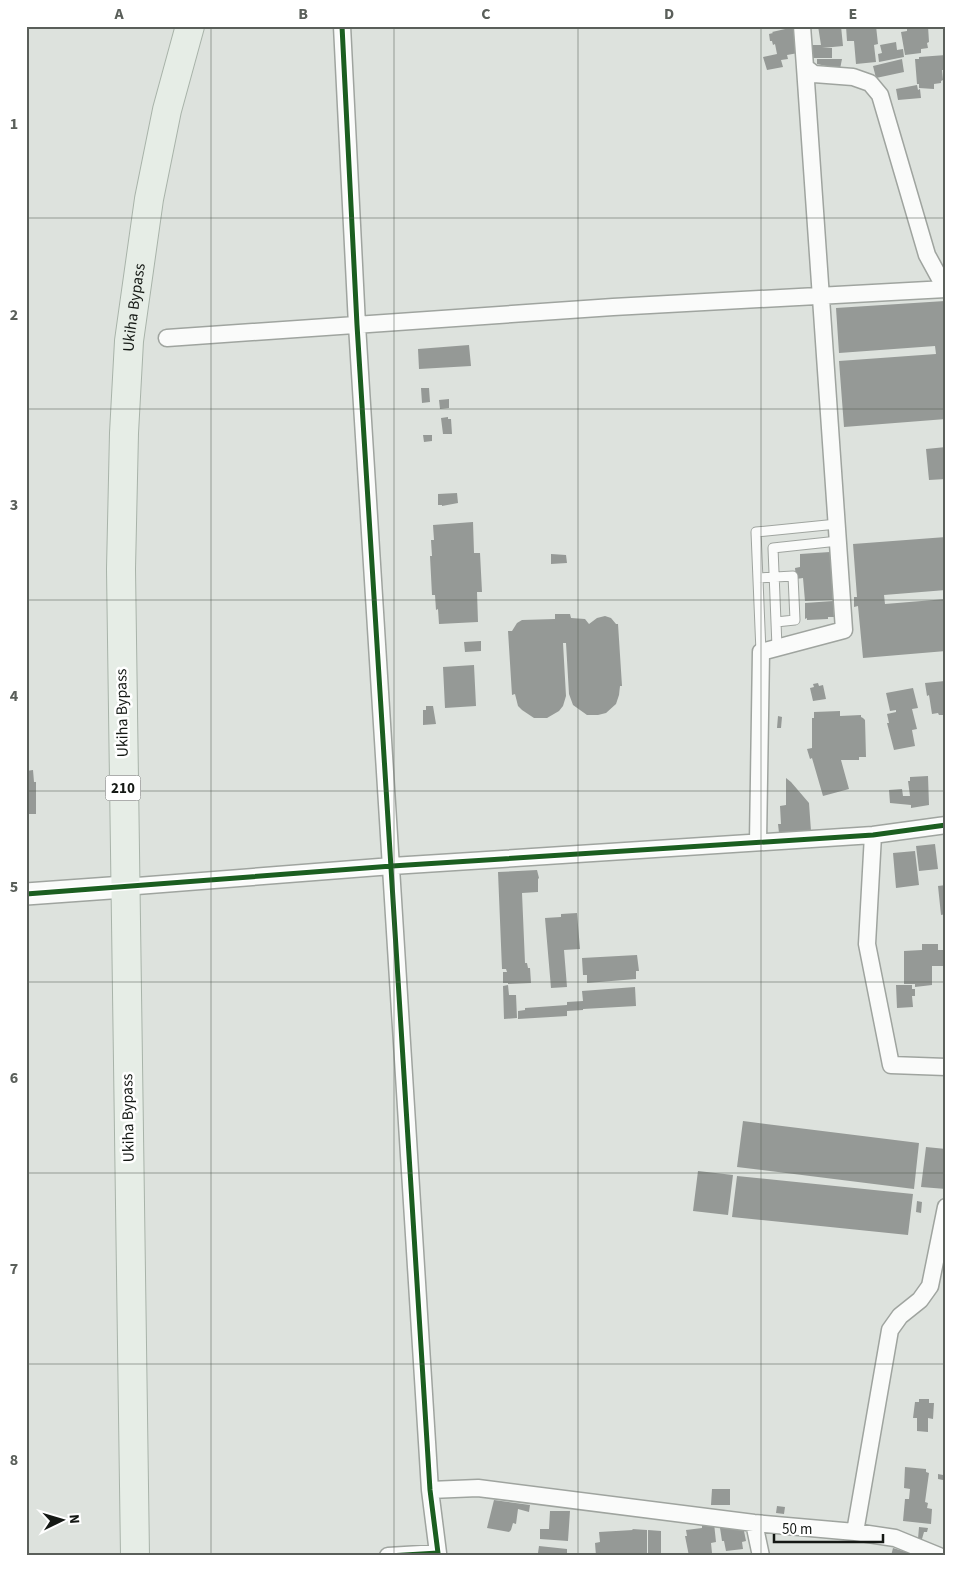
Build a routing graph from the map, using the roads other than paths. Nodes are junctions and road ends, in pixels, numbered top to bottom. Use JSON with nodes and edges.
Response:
{"nodes":[{"id":1,"x":190,"y":26,"type":"edge"},
{"id":2,"x":342,"y":26,"type":"edge"},
{"id":3,"x":802,"y":26,"type":"edge"},
{"id":4,"x":805,"y":67,"type":"junction"},
{"id":5,"x":946,"y":284,"type":"edge"},
{"id":6,"x":946,"y":289,"type":"edge"},
{"id":7,"x":821,"y":296,"type":"junction"},
{"id":8,"x":358,"y":325,"type":"junction"},
{"id":9,"x":167,"y":338,"type":"dead end"},
{"id":10,"x":837,"y":524,"type":"junction"},
{"id":11,"x":838,"y":541,"type":"junction"},
{"id":12,"x":774,"y":577,"type":"junction"},
{"id":13,"x":758,"y":578,"type":"junction"},
{"id":14,"x":776,"y":622,"type":"junction"},
{"id":15,"x":777,"y":648,"type":"junction"},
{"id":16,"x":760,"y":652,"type":"junction"},
{"id":17,"x":946,"y":825,"type":"edge"},
{"id":18,"x":873,"y":836,"type":"junction"},
{"id":19,"x":758,"y":842,"type":"junction"},
{"id":20,"x":392,"y":866,"type":"junction"},
{"id":21,"x":124,"y":887,"type":"junction"},
{"id":22,"x":26,"y":894,"type":"edge"},
{"id":23,"x":946,"y":1067,"type":"edge"},
{"id":24,"x":946,"y":1207,"type":"edge"},
{"id":25,"x":430,"y":1490,"type":"junction"},
{"id":26,"x":754,"y":1524,"type":"junction"},
{"id":27,"x":855,"y":1532,"type":"junction"},
{"id":28,"x":135,"y":1556,"type":"edge"},
{"id":29,"x":388,"y":1556,"type":"edge"},
{"id":30,"x":761,"y":1556,"type":"edge"},
{"id":31,"x":939,"y":1556,"type":"edge"}],
"edges":[{"from":1,"to":21,"type":"highway","name":"Ukiha Bypass","number":"210"},
{"from":2,"to":8,"type":"street"},
{"from":3,"to":4,"type":"street"},
{"from":4,"to":5,"type":"street"},
{"from":4,"to":7,"type":"street"},
{"from":6,"to":7,"type":"street"},
{"from":7,"to":8,"type":"street"},
{"from":7,"to":10,"type":"street"},
{"from":8,"to":9,"type":"street"},
{"from":8,"to":20,"type":"street"},
{"from":10,"to":11,"type":"street"},
{"from":10,"to":13,"type":"lane"},
{"from":11,"to":12,"type":"lane"},
{"from":11,"to":15,"type":"street"},
{"from":12,"to":13,"type":"lane"},
{"from":12,"to":14,"type":"lane"},
{"from":12,"to":14,"type":"lane"},
{"from":13,"to":16,"type":"lane"},
{"from":14,"to":15,"type":"lane"},
{"from":15,"to":16,"type":"street"},
{"from":16,"to":19,"type":"street"},
{"from":17,"to":18,"type":"street"},
{"from":18,"to":19,"type":"street"},
{"from":18,"to":23,"type":"street"},
{"from":19,"to":20,"type":"street"},
{"from":20,"to":21,"type":"street"},
{"from":20,"to":25,"type":"street"},
{"from":21,"to":22,"type":"street"},
{"from":21,"to":28,"type":"highway","name":"Ukiha Bypass","number":"210"},
{"from":24,"to":27,"type":"street"},
{"from":25,"to":26,"type":"street"},
{"from":25,"to":29,"type":"street"},
{"from":26,"to":27,"type":"street"},
{"from":26,"to":30,"type":"street"},
{"from":27,"to":31,"type":"street"}]}
